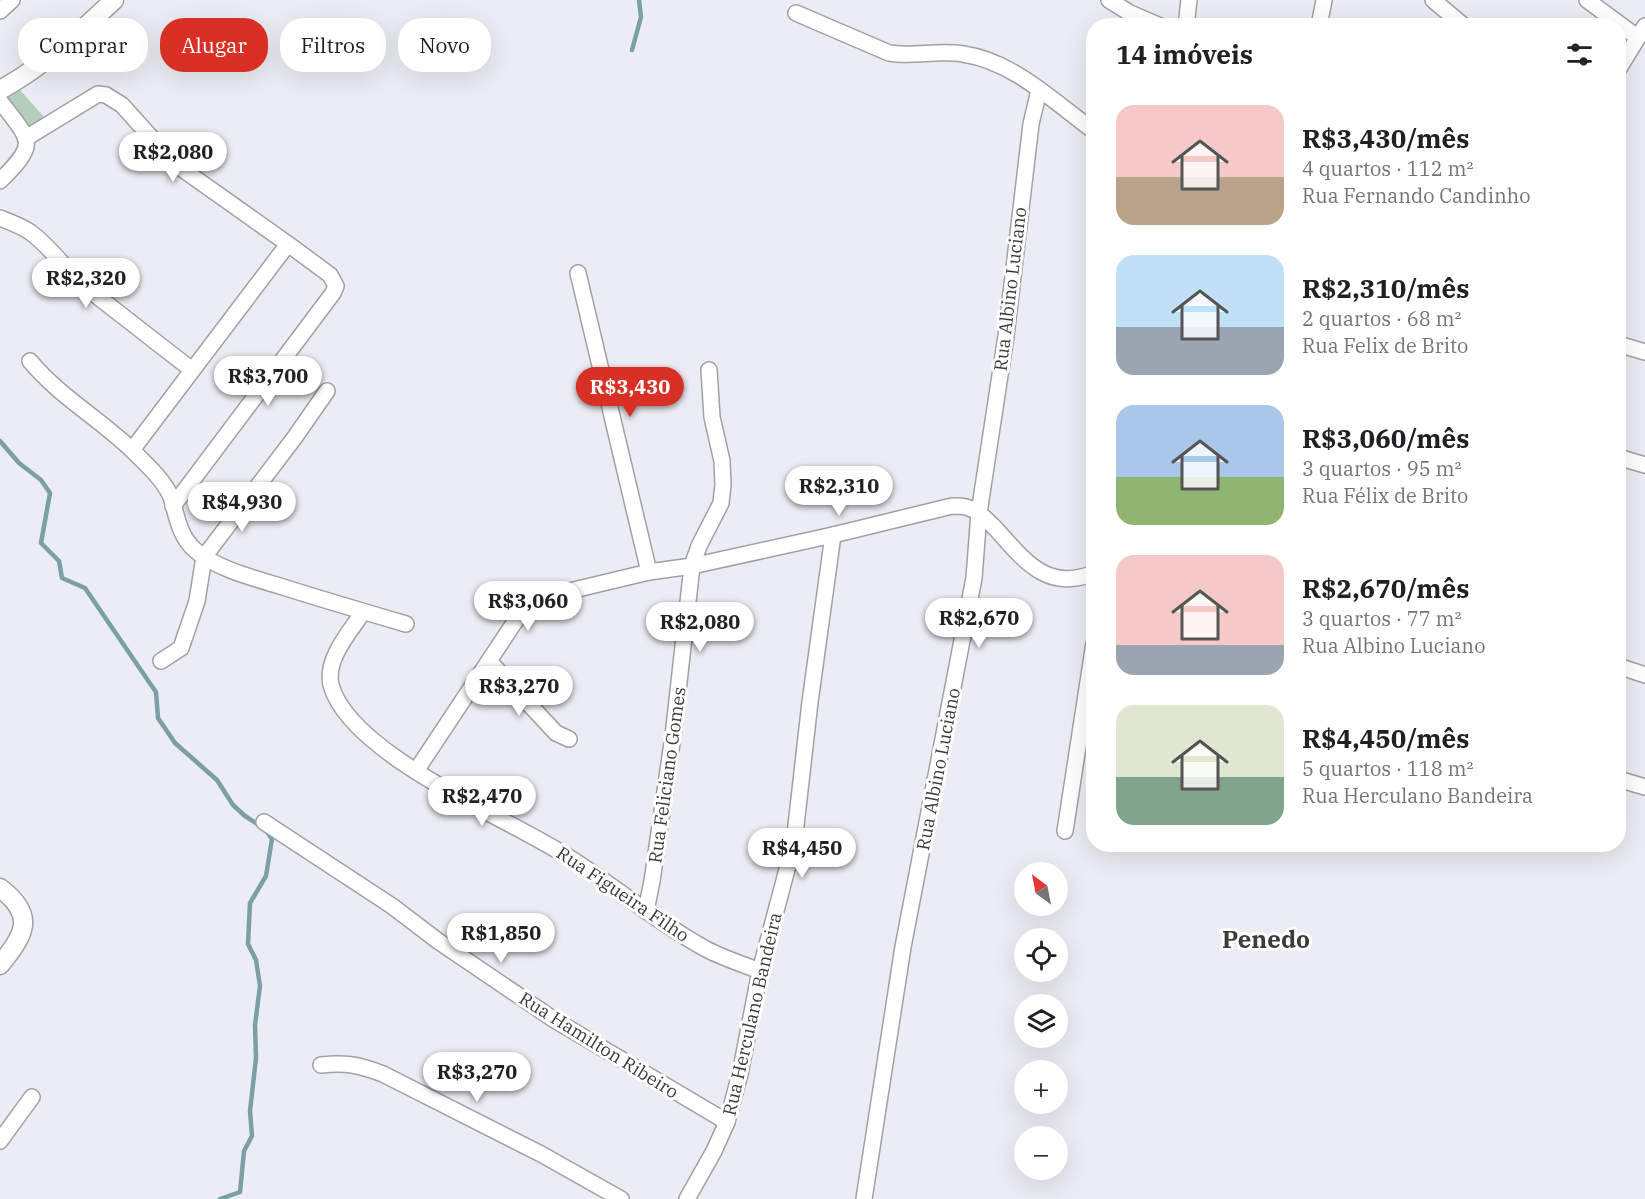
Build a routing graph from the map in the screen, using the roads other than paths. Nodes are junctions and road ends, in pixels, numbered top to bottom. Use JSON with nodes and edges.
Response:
{"nodes":[{"id":1,"x":12,"y":0,"type":"edge"},
{"id":2,"x":114,"y":0,"type":"edge"},
{"id":3,"x":1109,"y":0,"type":"edge"},
{"id":4,"x":1190,"y":0,"type":"edge"},
{"id":5,"x":1324,"y":0,"type":"edge"},
{"id":6,"x":1433,"y":0,"type":"edge"},
{"id":7,"x":1587,"y":0,"type":"edge"},
{"id":8,"x":0,"y":11,"type":"edge"},
{"id":9,"x":796,"y":13,"type":"dead end"},
{"id":10,"x":1142,"y":18,"type":"edge"},
{"id":11,"x":1187,"y":18,"type":"edge"},
{"id":12,"x":1321,"y":18,"type":"edge"},
{"id":13,"x":1454,"y":18,"type":"edge"},
{"id":14,"x":1617,"y":18,"type":"edge"},
{"id":15,"x":1626,"y":23,"type":"edge"},
{"id":16,"x":1641,"y":32,"type":"edge"},
{"id":17,"x":1626,"y":57,"type":"edge"},
{"id":18,"x":0,"y":90,"type":"edge"},
{"id":19,"x":1039,"y":90,"type":"junction"},
{"id":20,"x":0,"y":101,"type":"edge"},
{"id":21,"x":1086,"y":125,"type":"edge"},
{"id":22,"x":26,"y":138,"type":"junction"},
{"id":23,"x":0,"y":181,"type":"edge"},
{"id":24,"x":0,"y":218,"type":"edge"},
{"id":25,"x":288,"y":244,"type":"junction"},
{"id":26,"x":578,"y":273,"type":"dead end"},
{"id":27,"x":1626,"y":346,"type":"edge"},
{"id":28,"x":1645,"y":352,"type":"edge"},
{"id":29,"x":30,"y":361,"type":"dead end"},
{"id":30,"x":192,"y":370,"type":"junction"},
{"id":31,"x":709,"y":370,"type":"dead end"},
{"id":32,"x":327,"y":392,"type":"dead end"},
{"id":33,"x":132,"y":450,"type":"junction"},
{"id":34,"x":1626,"y":459,"type":"edge"},
{"id":35,"x":1645,"y":465,"type":"edge"},
{"id":36,"x":173,"y":506,"type":"junction"},
{"id":37,"x":980,"y":513,"type":"junction"},
{"id":38,"x":833,"y":535,"type":"junction"},
{"id":39,"x":204,"y":557,"type":"junction"},
{"id":40,"x":692,"y":566,"type":"junction"},
{"id":41,"x":649,"y":572,"type":"junction"},
{"id":42,"x":1086,"y":575,"type":"edge"},
{"id":43,"x":363,"y":612,"type":"junction"},
{"id":44,"x":406,"y":624,"type":"dead end"},
{"id":45,"x":161,"y":661,"type":"dead end"},
{"id":46,"x":489,"y":661,"type":"junction"},
{"id":47,"x":1626,"y":669,"type":"edge"},
{"id":48,"x":1645,"y":675,"type":"edge"},
{"id":49,"x":1086,"y":695,"type":"edge"},
{"id":50,"x":569,"y":739,"type":"dead end"},
{"id":51,"x":416,"y":771,"type":"junction"},
{"id":52,"x":1626,"y":781,"type":"edge"},
{"id":53,"x":1645,"y":787,"type":"edge"},
{"id":54,"x":264,"y":822,"type":"dead end"},
{"id":55,"x":1065,"y":831,"type":"dead end"},
{"id":56,"x":0,"y":888,"type":"edge"},
{"id":57,"x":646,"y":911,"type":"junction"},
{"id":58,"x":0,"y":965,"type":"edge"},
{"id":59,"x":760,"y":971,"type":"junction"},
{"id":60,"x":321,"y":1065,"type":"dead end"},
{"id":61,"x":32,"y":1097,"type":"dead end"},
{"id":62,"x":727,"y":1122,"type":"junction"},
{"id":63,"x":0,"y":1141,"type":"edge"},
{"id":64,"x":691,"y":1197,"type":"edge"},
{"id":65,"x":621,"y":1199,"type":"edge"},
{"id":66,"x":864,"y":1199,"type":"edge"}],
"edges":[{"from":1,"to":8,"type":"street"},
{"from":2,"to":18,"type":"street"},
{"from":3,"to":10,"type":"street"},
{"from":4,"to":11,"type":"street"},
{"from":5,"to":12,"type":"street"},
{"from":6,"to":13,"type":"street"},
{"from":7,"to":14,"type":"street"},
{"from":9,"to":19,"type":"street"},
{"from":15,"to":16,"type":"street"},
{"from":16,"to":17,"type":"street"},
{"from":19,"to":21,"type":"street"},
{"from":19,"to":37,"type":"street","name":"Rua Albino Luciano"},
{"from":20,"to":22,"type":"street"},
{"from":22,"to":23,"type":"street"},
{"from":22,"to":25,"type":"street"},
{"from":24,"to":30,"type":"street"},
{"from":25,"to":30,"type":"street"},
{"from":25,"to":36,"type":"street"},
{"from":26,"to":41,"type":"street"},
{"from":27,"to":28,"type":"street"},
{"from":29,"to":33,"type":"street"},
{"from":30,"to":33,"type":"street"},
{"from":31,"to":40,"type":"street","name":"Rua Feliciano Gomes"},
{"from":32,"to":39,"type":"street"},
{"from":33,"to":36,"type":"street"},
{"from":34,"to":35,"type":"street"},
{"from":36,"to":39,"type":"street"},
{"from":37,"to":38,"type":"street"},
{"from":37,"to":42,"type":"street"},
{"from":37,"to":66,"type":"street","name":"Rua Albino Luciano"},
{"from":38,"to":40,"type":"street"},
{"from":38,"to":59,"type":"street","name":"Rua Herculano Bandeira"},
{"from":39,"to":43,"type":"street"},
{"from":39,"to":45,"type":"street"},
{"from":40,"to":41,"type":"street"},
{"from":40,"to":57,"type":"street","name":"Rua Feliciano Gomes"},
{"from":41,"to":46,"type":"street"},
{"from":43,"to":44,"type":"street"},
{"from":43,"to":51,"type":"street","name":"Rua Figueira Filho"},
{"from":46,"to":50,"type":"street"},
{"from":46,"to":51,"type":"street"},
{"from":47,"to":48,"type":"street"},
{"from":49,"to":55,"type":"street"},
{"from":51,"to":57,"type":"street","name":"Rua Figueira Filho"},
{"from":52,"to":53,"type":"street"},
{"from":54,"to":62,"type":"street","name":"Rua Hamilton Ribeiro"},
{"from":56,"to":58,"type":"street"},
{"from":57,"to":59,"type":"street","name":"Rua Figueira Filho"},
{"from":59,"to":62,"type":"street","name":"Rua Herculano Bandeira"},
{"from":60,"to":65,"type":"street"},
{"from":61,"to":63,"type":"street"},
{"from":62,"to":64,"type":"street","name":"Rua Herculano Bandeira"}]}
